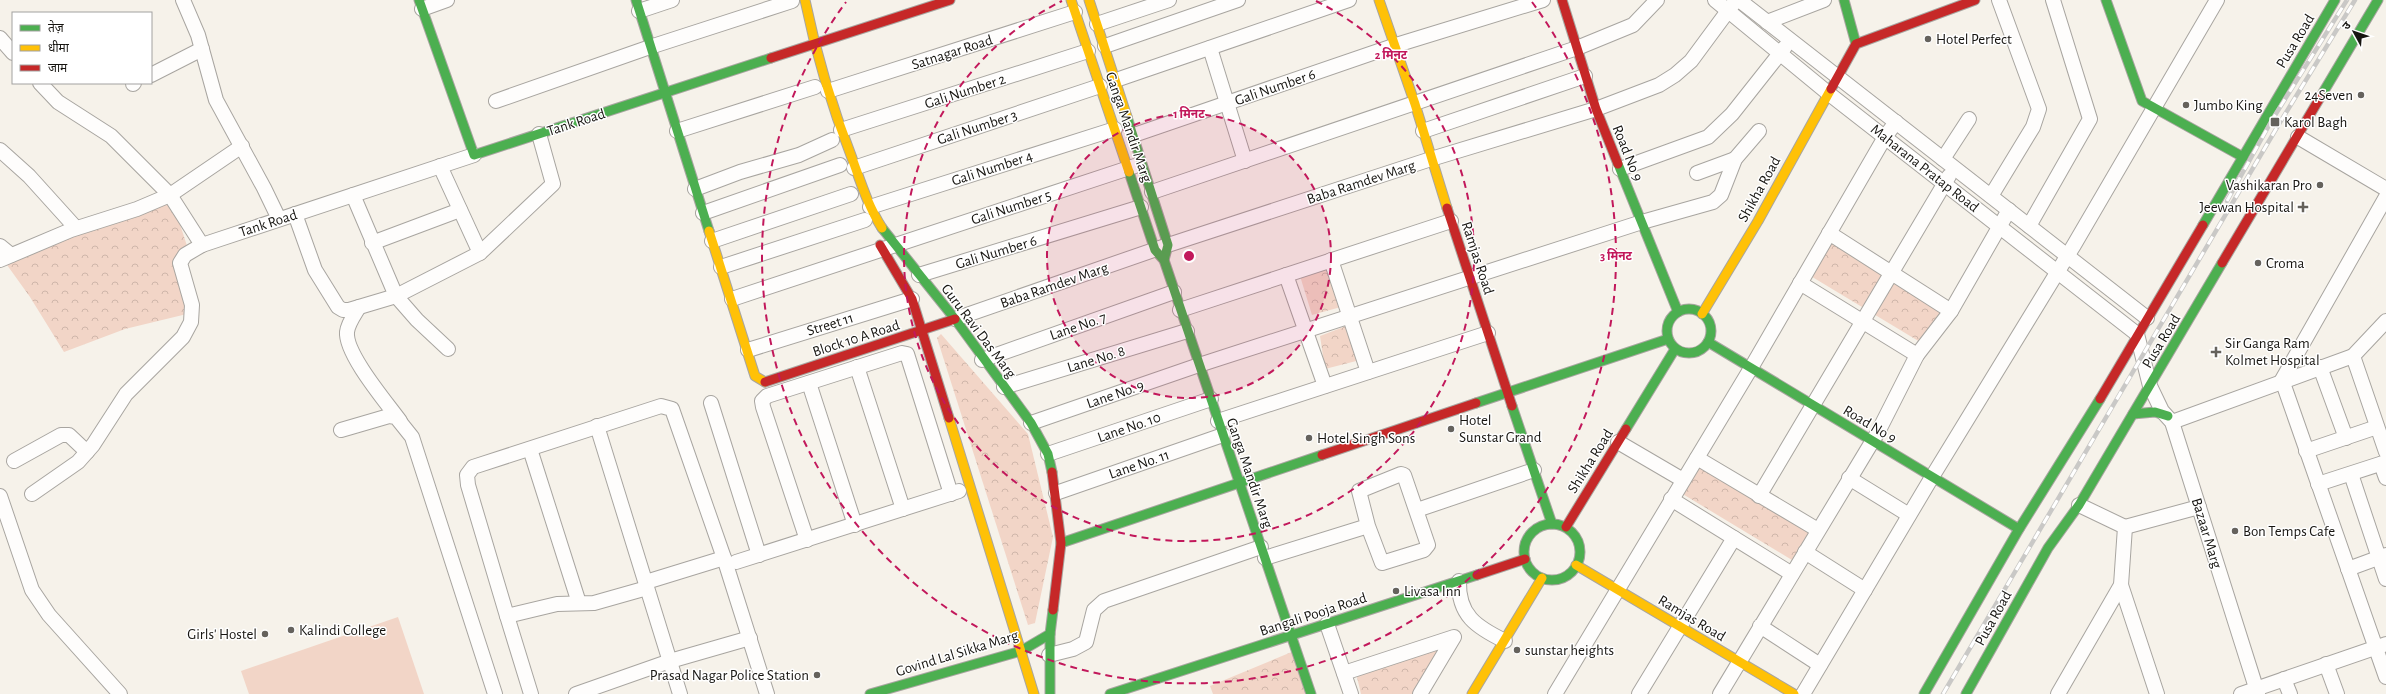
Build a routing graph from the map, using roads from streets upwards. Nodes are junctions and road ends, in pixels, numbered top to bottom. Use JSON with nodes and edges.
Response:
{"nodes":[{"id":1,"x":183,"y":0,"type":"edge"},
{"id":2,"x":448,"y":0,"type":"edge"},
{"id":3,"x":672,"y":0,"type":"edge"},
{"id":4,"x":950,"y":0,"type":"edge"},
{"id":5,"x":1090,"y":0,"type":"edge"},
{"id":6,"x":1169,"y":0,"type":"edge"},
{"id":7,"x":1238,"y":0,"type":"edge"},
{"id":8,"x":1349,"y":0,"type":"edge"},
{"id":9,"x":1378,"y":0,"type":"edge"},
{"id":10,"x":1543,"y":0,"type":"edge"},
{"id":11,"x":1562,"y":0,"type":"edge"},
{"id":12,"x":1657,"y":0,"type":"edge"},
{"id":13,"x":1715,"y":0,"type":"edge"},
{"id":14,"x":1824,"y":0,"type":"edge"},
{"id":15,"x":1844,"y":0,"type":"edge"},
{"id":16,"x":1975,"y":0,"type":"edge"},
{"id":17,"x":1999,"y":0,"type":"edge"},
{"id":18,"x":2053,"y":0,"type":"edge"},
{"id":19,"x":2106,"y":0,"type":"edge"},
{"id":20,"x":2217,"y":0,"type":"edge"},
{"id":21,"x":2335,"y":0,"type":"edge"},
{"id":22,"x":2378,"y":0,"type":"edge"},
{"id":23,"x":796,"y":2,"type":"edge"},
{"id":24,"x":1735,"y":4,"type":"edge"},
{"id":25,"x":421,"y":5,"type":"edge"},
{"id":26,"x":637,"y":6,"type":"edge"},
{"id":27,"x":1073,"y":6,"type":"edge"},
{"id":28,"x":1943,"y":6,"type":"edge"},
{"id":29,"x":1767,"y":22,"type":"junction"},
{"id":30,"x":1097,"y":24,"type":"junction"},
{"id":31,"x":0,"y":38,"type":"edge"},
{"id":32,"x":1790,"y":40,"type":"junction"},
{"id":33,"x":814,"y":44,"type":"junction"},
{"id":34,"x":1856,"y":44,"type":"junction"},
{"id":35,"x":1105,"y":46,"type":"junction"},
{"id":36,"x":1393,"y":46,"type":"junction"},
{"id":37,"x":650,"y":47,"type":"junction"},
{"id":38,"x":1210,"y":48,"type":"junction"},
{"id":39,"x":1577,"y":48,"type":"junction"},
{"id":40,"x":202,"y":49,"type":"junction"},
{"id":41,"x":12,"y":52,"type":"edge"},
{"id":42,"x":1088,"y":52,"type":"junction"},
{"id":43,"x":1780,"y":54,"type":"junction"},
{"id":44,"x":152,"y":74,"type":"edge"},
{"id":45,"x":1585,"y":76,"type":"junction"},
{"id":46,"x":1837,"y":77,"type":"junction"},
{"id":47,"x":1116,"y":80,"type":"junction"},
{"id":48,"x":41,"y":84,"type":"edge"},
{"id":49,"x":1100,"y":86,"type":"junction"},
{"id":50,"x":819,"y":88,"type":"junction"},
{"id":51,"x":665,"y":93,"type":"junction"},
{"id":52,"x":1828,"y":93,"type":"junction"},
{"id":53,"x":496,"y":101,"type":"dead end"},
{"id":54,"x":1228,"y":103,"type":"junction"},
{"id":55,"x":1415,"y":104,"type":"junction"},
{"id":56,"x":2154,"y":107,"type":"junction"},
{"id":57,"x":1596,"y":109,"type":"junction"},
{"id":58,"x":1969,"y":119,"type":"dead end"},
{"id":59,"x":1896,"y":122,"type":"junction"},
{"id":60,"x":1115,"y":129,"type":"junction"},
{"id":61,"x":677,"y":131,"type":"junction"},
{"id":62,"x":1423,"y":131,"type":"junction"},
{"id":63,"x":1759,"y":131,"type":"dead end"},
{"id":64,"x":539,"y":134,"type":"junction"},
{"id":65,"x":1134,"y":135,"type":"junction"},
{"id":66,"x":1885,"y":137,"type":"junction"},
{"id":67,"x":2298,"y":137,"type":"junction"},
{"id":68,"x":242,"y":146,"type":"junction"},
{"id":69,"x":0,"y":150,"type":"edge"},
{"id":70,"x":839,"y":152,"type":"junction"},
{"id":71,"x":474,"y":155,"type":"junction"},
{"id":72,"x":2243,"y":157,"type":"junction"},
{"id":73,"x":1431,"y":159,"type":"junction"},
{"id":74,"x":1735,"y":159,"type":"junction"},
{"id":75,"x":1245,"y":161,"type":"junction"},
{"id":76,"x":1143,"y":164,"type":"junction"},
{"id":77,"x":1949,"y":164,"type":"junction"},
{"id":78,"x":440,"y":166,"type":"junction"},
{"id":79,"x":1128,"y":168,"type":"junction"},
{"id":80,"x":1620,"y":169,"type":"junction"},
{"id":81,"x":1697,"y":173,"type":"dead end"},
{"id":82,"x":1943,"y":183,"type":"junction"},
{"id":83,"x":695,"y":189,"type":"junction"},
{"id":84,"x":2386,"y":189,"type":"edge"},
{"id":85,"x":851,"y":192,"type":"dead end"},
{"id":86,"x":1152,"y":192,"type":"junction"},
{"id":87,"x":170,"y":194,"type":"junction"},
{"id":88,"x":353,"y":195,"type":"junction"},
{"id":89,"x":1991,"y":196,"type":"junction"},
{"id":90,"x":2386,"y":197,"type":"edge"},
{"id":91,"x":1141,"y":207,"type":"junction"},
{"id":92,"x":460,"y":210,"type":"junction"},
{"id":93,"x":2009,"y":210,"type":"junction"},
{"id":94,"x":703,"y":213,"type":"junction"},
{"id":95,"x":295,"y":214,"type":"junction"},
{"id":96,"x":866,"y":217,"type":"junction"},
{"id":97,"x":279,"y":219,"type":"junction"},
{"id":98,"x":1451,"y":221,"type":"junction"},
{"id":99,"x":1642,"y":222,"type":"junction"},
{"id":100,"x":1999,"y":226,"type":"junction"},
{"id":101,"x":2029,"y":226,"type":"junction"},
{"id":102,"x":76,"y":228,"type":"junction"},
{"id":103,"x":1829,"y":233,"type":"junction"},
{"id":104,"x":712,"y":241,"type":"junction"},
{"id":105,"x":372,"y":243,"type":"junction"},
{"id":106,"x":884,"y":244,"type":"junction"},
{"id":107,"x":202,"y":245,"type":"junction"},
{"id":108,"x":0,"y":246,"type":"edge"},
{"id":109,"x":1162,"y":252,"type":"junction"},
{"id":110,"x":480,"y":253,"type":"junction"},
{"id":111,"x":2068,"y":256,"type":"junction"},
{"id":112,"x":6,"y":258,"type":"edge"},
{"id":113,"x":1331,"y":260,"type":"junction"},
{"id":114,"x":721,"y":267,"type":"junction"},
{"id":115,"x":2057,"y":272,"type":"junction"},
{"id":116,"x":1890,"y":273,"type":"junction"},
{"id":117,"x":919,"y":275,"type":"junction"},
{"id":118,"x":1286,"y":275,"type":"junction"},
{"id":119,"x":1469,"y":279,"type":"junction"},
{"id":120,"x":1800,"y":283,"type":"junction"},
{"id":121,"x":1174,"y":292,"type":"junction"},
{"id":122,"x":396,"y":296,"type":"junction"},
{"id":123,"x":732,"y":299,"type":"junction"},
{"id":124,"x":912,"y":299,"type":"junction"},
{"id":125,"x":359,"y":307,"type":"junction"},
{"id":126,"x":1180,"y":310,"type":"junction"},
{"id":127,"x":1951,"y":311,"type":"junction"},
{"id":128,"x":1678,"y":312,"type":"junction"},
{"id":129,"x":1702,"y":314,"type":"junction"},
{"id":130,"x":1350,"y":317,"type":"junction"},
{"id":131,"x":2147,"y":318,"type":"junction"},
{"id":132,"x":954,"y":319,"type":"junction"},
{"id":133,"x":1862,"y":320,"type":"junction"},
{"id":134,"x":2386,"y":321,"type":"edge"},
{"id":135,"x":923,"y":331,"type":"junction"},
{"id":136,"x":1187,"y":331,"type":"junction"},
{"id":137,"x":1306,"y":331,"type":"junction"},
{"id":138,"x":1488,"y":332,"type":"junction"},
{"id":139,"x":2137,"y":334,"type":"junction"},
{"id":140,"x":1668,"y":339,"type":"junction"},
{"id":141,"x":1708,"y":342,"type":"junction"},
{"id":142,"x":448,"y":349,"type":"dead end"},
{"id":143,"x":1675,"y":349,"type":"junction"},
{"id":144,"x":748,"y":350,"type":"junction"},
{"id":145,"x":1917,"y":356,"type":"junction"},
{"id":146,"x":2353,"y":356,"type":"junction"},
{"id":147,"x":982,"y":360,"type":"junction"},
{"id":148,"x":1199,"y":365,"type":"junction"},
{"id":149,"x":858,"y":367,"type":"junction"},
{"id":150,"x":2320,"y":367,"type":"junction"},
{"id":151,"x":1751,"y":368,"type":"junction"},
{"id":152,"x":1368,"y":372,"type":"junction"},
{"id":153,"x":2158,"y":373,"type":"junction"},
{"id":154,"x":2282,"y":380,"type":"junction"},
{"id":155,"x":809,"y":383,"type":"junction"},
{"id":156,"x":1325,"y":386,"type":"junction"},
{"id":157,"x":2150,"y":386,"type":"junction"},
{"id":158,"x":1004,"y":387,"type":"junction"},
{"id":159,"x":1508,"y":393,"type":"junction"},
{"id":160,"x":1211,"y":399,"type":"junction"},
{"id":161,"x":711,"y":403,"type":"dead end"},
{"id":162,"x":1811,"y":406,"type":"junction"},
{"id":163,"x":2133,"y":414,"type":"junction"},
{"id":164,"x":2170,"y":419,"type":"junction"},
{"id":165,"x":1218,"y":421,"type":"junction"},
{"id":166,"x":1031,"y":423,"type":"junction"},
{"id":167,"x":403,"y":424,"type":"junction"},
{"id":168,"x":597,"y":426,"type":"junction"},
{"id":169,"x":2377,"y":427,"type":"junction"},
{"id":170,"x":341,"y":430,"type":"dead end"},
{"id":171,"x":1223,"y":435,"type":"junction"},
{"id":172,"x":2346,"y":438,"type":"junction"},
{"id":173,"x":1872,"y":441,"type":"junction"},
{"id":174,"x":1618,"y":442,"type":"junction"},
{"id":175,"x":530,"y":449,"type":"junction"},
{"id":176,"x":2306,"y":451,"type":"junction"},
{"id":177,"x":87,"y":452,"type":"junction"},
{"id":178,"x":1048,"y":454,"type":"junction"},
{"id":179,"x":1697,"y":458,"type":"junction"},
{"id":180,"x":2384,"y":459,"type":"edge"},
{"id":181,"x":14,"y":461,"type":"dead end"},
{"id":182,"x":1534,"y":470,"type":"junction"},
{"id":183,"x":2351,"y":474,"type":"junction"},
{"id":184,"x":1932,"y":477,"type":"junction"},
{"id":185,"x":1850,"y":478,"type":"junction"},
{"id":186,"x":2386,"y":478,"type":"edge"},
{"id":187,"x":1683,"y":480,"type":"junction"},
{"id":188,"x":1239,"y":483,"type":"junction"},
{"id":189,"x":2318,"y":484,"type":"junction"},
{"id":190,"x":971,"y":487,"type":"junction"},
{"id":191,"x":1056,"y":493,"type":"junction"},
{"id":192,"x":32,"y":494,"type":"dead end"},
{"id":193,"x":951,"y":494,"type":"junction"},
{"id":194,"x":0,"y":496,"type":"edge"},
{"id":195,"x":1759,"y":496,"type":"junction"},
{"id":196,"x":1671,"y":499,"type":"junction"},
{"id":197,"x":2080,"y":505,"type":"junction"},
{"id":198,"x":2199,"y":506,"type":"junction"},
{"id":199,"x":904,"y":509,"type":"junction"},
{"id":200,"x":1417,"y":510,"type":"junction"},
{"id":201,"x":1909,"y":515,"type":"junction"},
{"id":202,"x":855,"y":524,"type":"junction"},
{"id":203,"x":1552,"y":524,"type":"junction"},
{"id":204,"x":1368,"y":526,"type":"junction"},
{"id":205,"x":1566,"y":527,"type":"junction"},
{"id":206,"x":2125,"y":527,"type":"junction"},
{"id":207,"x":2019,"y":529,"type":"junction"},
{"id":208,"x":1818,"y":530,"type":"junction"},
{"id":209,"x":1734,"y":538,"type":"junction"},
{"id":210,"x":807,"y":540,"type":"junction"},
{"id":211,"x":1061,"y":543,"type":"junction"},
{"id":212,"x":1805,"y":552,"type":"junction"},
{"id":213,"x":1263,"y":553,"type":"junction"},
{"id":214,"x":759,"y":555,"type":"junction"},
{"id":215,"x":2382,"y":557,"type":"edge"},
{"id":216,"x":1525,"y":559,"type":"junction"},
{"id":217,"x":730,"y":560,"type":"junction"},
{"id":218,"x":1576,"y":565,"type":"junction"},
{"id":219,"x":2348,"y":569,"type":"junction"},
{"id":220,"x":1792,"y":574,"type":"junction"},
{"id":221,"x":1542,"y":578,"type":"junction"},
{"id":222,"x":2386,"y":579,"type":"edge"},
{"id":223,"x":1459,"y":581,"type":"junction"},
{"id":224,"x":646,"y":585,"type":"junction"},
{"id":225,"x":2121,"y":585,"type":"junction"},
{"id":226,"x":1617,"y":589,"type":"junction"},
{"id":227,"x":1865,"y":590,"type":"junction"},
{"id":228,"x":579,"y":603,"type":"junction"},
{"id":229,"x":507,"y":616,"type":"junction"},
{"id":230,"x":1327,"y":624,"type":"junction"},
{"id":231,"x":1679,"y":626,"type":"junction"},
{"id":232,"x":1760,"y":626,"type":"junction"},
{"id":233,"x":1050,"y":634,"type":"junction"},
{"id":234,"x":1291,"y":636,"type":"junction"},
{"id":235,"x":750,"y":638,"type":"junction"},
{"id":236,"x":1505,"y":641,"type":"junction"},
{"id":237,"x":2381,"y":646,"type":"edge"},
{"id":238,"x":1021,"y":651,"type":"junction"},
{"id":239,"x":1049,"y":655,"type":"junction"},
{"id":240,"x":670,"y":661,"type":"junction"},
{"id":241,"x":1739,"y":662,"type":"junction"},
{"id":242,"x":2326,"y":664,"type":"junction"},
{"id":243,"x":1820,"y":665,"type":"junction"},
{"id":244,"x":1344,"y":673,"type":"junction"},
{"id":245,"x":2386,"y":677,"type":"edge"},
{"id":246,"x":2284,"y":679,"type":"junction"},
{"id":247,"x":2257,"y":691,"type":"edge"},
{"id":248,"x":120,"y":694,"type":"edge"},
{"id":249,"x":495,"y":694,"type":"edge"},
{"id":250,"x":531,"y":694,"type":"edge"},
{"id":251,"x":576,"y":694,"type":"edge"},
{"id":252,"x":680,"y":694,"type":"edge"},
{"id":253,"x":767,"y":694,"type":"edge"},
{"id":254,"x":870,"y":694,"type":"edge"},
{"id":255,"x":1034,"y":694,"type":"edge"},
{"id":256,"x":1050,"y":694,"type":"edge"},
{"id":257,"x":1110,"y":694,"type":"edge"},
{"id":258,"x":1311,"y":694,"type":"edge"},
{"id":259,"x":1350,"y":694,"type":"edge"},
{"id":260,"x":1420,"y":694,"type":"edge"},
{"id":261,"x":1472,"y":694,"type":"edge"},
{"id":262,"x":1556,"y":694,"type":"edge"},
{"id":263,"x":1639,"y":694,"type":"edge"},
{"id":264,"x":1720,"y":694,"type":"edge"},
{"id":265,"x":1794,"y":694,"type":"edge"},
{"id":266,"x":1803,"y":694,"type":"edge"},
{"id":267,"x":1924,"y":694,"type":"edge"},
{"id":268,"x":1966,"y":694,"type":"edge"},
{"id":269,"x":2058,"y":694,"type":"edge"},
{"id":270,"x":2157,"y":694,"type":"edge"},
{"id":271,"x":2241,"y":694,"type":"edge"},
{"id":272,"x":2290,"y":694,"type":"edge"},
{"id":273,"x":2337,"y":694,"type":"edge"}],
"edges":[{"from":1,"to":40,"type":"street"},
{"from":2,"to":25,"type":"street"},
{"from":3,"to":26,"type":"street"},
{"from":4,"to":33,"type":"street","name":"Tank Road"},
{"from":5,"to":30,"type":"street","name":"Ganga Mandir Marg"},
{"from":6,"to":30,"type":"street"},
{"from":7,"to":35,"type":"street"},
{"from":8,"to":38,"type":"street"},
{"from":9,"to":36,"type":"street","name":"Ramjas Road"},
{"from":10,"to":36,"type":"street","name":"Gali Number 6"},
{"from":11,"to":39,"type":"street","name":"Road No 9"},
{"from":12,"to":39,"type":"street"},
{"from":13,"to":24,"type":"street","name":"Maharana Pratap Road"},
{"from":14,"to":29,"type":"street"},
{"from":15,"to":34,"type":"street"},
{"from":16,"to":28,"type":"street"},
{"from":17,"to":89,"type":"street"},
{"from":18,"to":101,"type":"street"},
{"from":19,"to":56,"type":"street"},
{"from":20,"to":56,"type":"street"},
{"from":21,"to":72,"type":"street","name":"Pusa Road"},
{"from":22,"to":67,"type":"street","name":"Pusa Road"},
{"from":23,"to":33,"type":"street","name":"Guru Ravi Das Marg"},
{"from":23,"to":37,"type":"street"},
{"from":24,"to":29,"type":"street","name":"Maharana Pratap Road"},
{"from":24,"to":43,"type":"street","name":"Maharana Pratap Road"},
{"from":24,"to":57,"type":"street","name":"Baba Ramdev Marg"},
{"from":25,"to":71,"type":"street"},
{"from":26,"to":37,"type":"street"},
{"from":27,"to":42,"type":"street","name":"Ganga Mandir Marg"},
{"from":27,"to":50,"type":"street","name":"Satnagar Road"},
{"from":28,"to":34,"type":"street"},
{"from":29,"to":32,"type":"street","name":"Maharana Pratap Road"},
{"from":30,"to":35,"type":"street","name":"Ganga Mandir Marg"},
{"from":31,"to":41,"type":"street"},
{"from":32,"to":43,"type":"street"},
{"from":32,"to":46,"type":"street","name":"Maharana Pratap Road"},
{"from":33,"to":50,"type":"street","name":"Guru Ravi Das Marg"},
{"from":33,"to":51,"type":"street","name":"Tank Road"},
{"from":34,"to":46,"type":"street","name":"Shikha Road"},
{"from":35,"to":47,"type":"street","name":"Ganga Mandir Marg"},
{"from":36,"to":54,"type":"street","name":"Gali Number 6"},
{"from":36,"to":55,"type":"street","name":"Ramjas Road"},
{"from":37,"to":51,"type":"street"},
{"from":37,"to":53,"type":"street"},
{"from":38,"to":47,"type":"street"},
{"from":38,"to":54,"type":"street"},
{"from":39,"to":45,"type":"street","name":"Road No 9"},
{"from":39,"to":55,"type":"street"},
{"from":40,"to":44,"type":"street"},
{"from":40,"to":68,"type":"street"},
{"from":42,"to":49,"type":"street","name":"Ganga Mandir Marg"},
{"from":42,"to":70,"type":"street","name":"Gali Number 2"},
{"from":43,"to":52,"type":"street","name":"Maharana Pratap Road"},
{"from":43,"to":80,"type":"street"},
{"from":45,"to":57,"type":"street","name":"Road No 9"},
{"from":45,"to":62,"type":"street"},
{"from":46,"to":52,"type":"street","name":"Shikha Road"},
{"from":46,"to":59,"type":"street","name":"Maharana Pratap Road"},
{"from":47,"to":65,"type":"street","name":"Ganga Mandir Marg"},
{"from":48,"to":87,"type":"street"},
{"from":49,"to":60,"type":"street","name":"Ganga Mandir Marg"},
{"from":49,"to":70,"type":"street","name":"Gali Number 3"},
{"from":50,"to":61,"type":"street","name":"Satnagar Road"},
{"from":50,"to":70,"type":"street","name":"Guru Ravi Das Marg"},
{"from":51,"to":61,"type":"street"},
{"from":51,"to":64,"type":"street","name":"Tank Road"},
{"from":52,"to":66,"type":"street","name":"Maharana Pratap Road"},
{"from":52,"to":129,"type":"street","name":"Shikha Road"},
{"from":54,"to":65,"type":"street","name":"Gali Number 6"},
{"from":54,"to":75,"type":"street"},
{"from":55,"to":62,"type":"street","name":"Ramjas Road"},
{"from":55,"to":75,"type":"street"},
{"from":56,"to":72,"type":"street"},
{"from":56,"to":111,"type":"street"},
{"from":57,"to":73,"type":"street","name":"Baba Ramdev Marg"},
{"from":57,"to":80,"type":"street","name":"Road No 9"},
{"from":58,"to":77,"type":"street"},
{"from":59,"to":66,"type":"street"},
{"from":59,"to":77,"type":"street","name":"Maharana Pratap Road"},
{"from":60,"to":79,"type":"street","name":"Ganga Mandir Marg"},
{"from":60,"to":96,"type":"street","name":"Gali Number 4"},
{"from":61,"to":83,"type":"street"},
{"from":62,"to":73,"type":"street","name":"Ramjas Road"},
{"from":63,"to":74,"type":"street"},
{"from":64,"to":71,"type":"street","name":"Tank Road"},
{"from":64,"to":110,"type":"street"},
{"from":65,"to":76,"type":"street","name":"Ganga Mandir Marg"},
{"from":66,"to":82,"type":"street","name":"Maharana Pratap Road"},
{"from":66,"to":103,"type":"street"},
{"from":67,"to":84,"type":"street"},
{"from":67,"to":153,"type":"street","name":"Pusa Road"},
{"from":68,"to":87,"type":"street"},
{"from":68,"to":97,"type":"street"},
{"from":69,"to":102,"type":"street"},
{"from":70,"to":83,"type":"street"},
{"from":70,"to":94,"type":"street"},
{"from":70,"to":96,"type":"street","name":"Guru Ravi Das Marg"},
{"from":71,"to":78,"type":"street","name":"Tank Road"},
{"from":72,"to":131,"type":"street","name":"Pusa Road"},
{"from":73,"to":98,"type":"street","name":"Ramjas Road"},
{"from":73,"to":109,"type":"street","name":"Baba Ramdev Marg"},
{"from":74,"to":81,"type":"street"},
{"from":74,"to":99,"type":"street","name":"Lane No. 9"},
{"from":75,"to":86,"type":"street"},
{"from":76,"to":79,"type":"street","name":"Gali Number 5"},
{"from":76,"to":86,"type":"street","name":"Ganga Mandir Marg"},
{"from":77,"to":82,"type":"street"},
{"from":77,"to":89,"type":"street","name":"Maharana Pratap Road"},
{"from":78,"to":88,"type":"street","name":"Tank Road"},
{"from":78,"to":92,"type":"street"},
{"from":79,"to":91,"type":"street","name":"Ganga Mandir Marg"},
{"from":79,"to":106,"type":"street","name":"Gali Number 5"},
{"from":80,"to":99,"type":"street","name":"Road No 9"},
{"from":82,"to":100,"type":"street","name":"Maharana Pratap Road"},
{"from":82,"to":116,"type":"street"},
{"from":83,"to":94,"type":"street"},
{"from":85,"to":104,"type":"street"},
{"from":86,"to":109,"type":"street","name":"Ganga Mandir Marg"},
{"from":87,"to":102,"type":"street"},
{"from":87,"to":107,"type":"street"},
{"from":88,"to":95,"type":"street","name":"Tank Road"},
{"from":88,"to":105,"type":"street"},
{"from":89,"to":93,"type":"street","name":"Maharana Pratap Road"},
{"from":90,"to":154,"type":"street"},
{"from":91,"to":109,"type":"street","name":"Ganga Mandir Marg"},
{"from":91,"to":117,"type":"street","name":"Gali Number 6"},
{"from":92,"to":105,"type":"street"},
{"from":92,"to":110,"type":"street"},
{"from":93,"to":100,"type":"street"},
{"from":93,"to":101,"type":"street","name":"Maharana Pratap Road"},
{"from":94,"to":104,"type":"street"},
{"from":95,"to":97,"type":"street","name":"Tank Road"},
{"from":95,"to":125,"type":"street"},
{"from":96,"to":106,"type":"street","name":"Guru Ravi Das Marg"},
{"from":96,"to":114,"type":"street","name":"Gali Number 4"},
{"from":97,"to":107,"type":"street","name":"Tank Road"},
{"from":98,"to":113,"type":"street"},
{"from":98,"to":119,"type":"street","name":"Ramjas Road"},
{"from":99,"to":119,"type":"street","name":"Lane No. 9"},
{"from":99,"to":128,"type":"street","name":"Road No 9"},
{"from":100,"to":115,"type":"street","name":"Maharana Pratap Road"},
{"from":100,"to":127,"type":"street"},
{"from":101,"to":111,"type":"street","name":"Maharana Pratap Road"},
{"from":102,"to":112,"type":"street"},
{"from":103,"to":116,"type":"street"},
{"from":103,"to":120,"type":"street"},
{"from":104,"to":114,"type":"street"},
{"from":105,"to":122,"type":"street"},
{"from":106,"to":117,"type":"street","name":"Guru Ravi Das Marg"},
{"from":106,"to":123,"type":"street","name":"Gali Number 5"},
{"from":106,"to":124,"type":"street","name":"Guru Ravi Das Marg"},
{"from":107,"to":177,"type":"street","name":"Tank Road"},
{"from":108,"to":112,"type":"street"},
{"from":109,"to":121,"type":"street","name":"Ganga Mandir Marg"},
{"from":109,"to":132,"type":"street","name":"Baba Ramdev Marg"},
{"from":110,"to":122,"type":"street"},
{"from":111,"to":115,"type":"street"},
{"from":111,"to":131,"type":"street","name":"Maharana Pratap Road"},
{"from":113,"to":118,"type":"street"},
{"from":113,"to":130,"type":"street"},
{"from":114,"to":123,"type":"street"},
{"from":115,"to":139,"type":"street","name":"Maharana Pratap Road"},
{"from":115,"to":184,"type":"street"},
{"from":116,"to":127,"type":"street"},
{"from":116,"to":133,"type":"street"},
{"from":117,"to":132,"type":"street","name":"Guru Ravi Das Marg"},
{"from":118,"to":126,"type":"street"},
{"from":118,"to":137,"type":"street"},
{"from":119,"to":130,"type":"street","name":"Lane No. 9"},
{"from":119,"to":138,"type":"street","name":"Ramjas Road"},
{"from":120,"to":133,"type":"street"},
{"from":120,"to":151,"type":"street"},
{"from":121,"to":126,"type":"street","name":"Ganga Mandir Marg"},
{"from":121,"to":147,"type":"street","name":"Lane No. 7"},
{"from":122,"to":125,"type":"street"},
{"from":122,"to":142,"type":"street"},
{"from":123,"to":144,"type":"street"},
{"from":124,"to":135,"type":"street","name":"Guru Ravi Das Marg"},
{"from":124,"to":144,"type":"street","name":"Street 11"},
{"from":125,"to":167,"type":"street"},
{"from":126,"to":136,"type":"street","name":"Ganga Mandir Marg"},
{"from":127,"to":145,"type":"street"},
{"from":128,"to":129,"type":"street"},
{"from":128,"to":140,"type":"street"},
{"from":129,"to":141,"type":"street"},
{"from":130,"to":137,"type":"street","name":"Lane No. 9"},
{"from":130,"to":152,"type":"street"},
{"from":131,"to":139,"type":"street","name":"Pusa Road"},
{"from":132,"to":135,"type":"street","name":"Block 10 A Road"},
{"from":132,"to":147,"type":"street","name":"Guru Ravi Das Marg"},
{"from":133,"to":145,"type":"street"},
{"from":133,"to":162,"type":"street"},
{"from":134,"to":146,"type":"street"},
{"from":135,"to":144,"type":"street","name":"Block 10 A Road"},
{"from":135,"to":190,"type":"street","name":"Guru Ravi Das Marg"},
{"from":136,"to":148,"type":"street","name":"Ganga Mandir Marg"},
{"from":136,"to":158,"type":"street","name":"Lane No. 8"},
{"from":137,"to":148,"type":"street","name":"Lane No. 9"},
{"from":137,"to":156,"type":"street"},
{"from":138,"to":152,"type":"street"},
{"from":138,"to":159,"type":"street","name":"Ramjas Road"},
{"from":139,"to":157,"type":"street"},
{"from":139,"to":207,"type":"street","name":"Pusa Road"},
{"from":140,"to":143,"type":"street"},
{"from":140,"to":159,"type":"street"},
{"from":141,"to":143,"type":"street"},
{"from":141,"to":151,"type":"street","name":"Road No 9"},
{"from":143,"to":174,"type":"street","name":"Shikha Road"},
{"from":145,"to":173,"type":"street"},
{"from":146,"to":150,"type":"street"},
{"from":146,"to":169,"type":"street"},
{"from":147,"to":158,"type":"street","name":"Guru Ravi Das Marg"},
{"from":148,"to":160,"type":"street","name":"Ganga Mandir Marg"},
{"from":148,"to":166,"type":"street","name":"Lane No. 9"},
{"from":149,"to":155,"type":"street"},
{"from":149,"to":193,"type":"street"},
{"from":149,"to":199,"type":"street"},
{"from":150,"to":154,"type":"street"},
{"from":150,"to":172,"type":"street"},
{"from":151,"to":162,"type":"street","name":"Road No 9"},
{"from":151,"to":179,"type":"street"},
{"from":152,"to":156,"type":"street"},
{"from":153,"to":157,"type":"street","name":"Pusa Road"},
{"from":153,"to":164,"type":"street","name":"Bazaar Marg"},
{"from":154,"to":164,"type":"street"},
{"from":154,"to":176,"type":"street"},
{"from":155,"to":202,"type":"street"},
{"from":155,"to":210,"type":"street"},
{"from":156,"to":165,"type":"street"},
{"from":157,"to":163,"type":"street","name":"Pusa Road"},
{"from":157,"to":164,"type":"street"},
{"from":158,"to":166,"type":"street","name":"Guru Ravi Das Marg"},
{"from":159,"to":182,"type":"street","name":"Ramjas Road"},
{"from":159,"to":188,"type":"street"},
{"from":160,"to":165,"type":"street","name":"Ganga Mandir Marg"},
{"from":160,"to":178,"type":"street","name":"Lane No. 10"},
{"from":161,"to":214,"type":"street"},
{"from":162,"to":173,"type":"street","name":"Road No 9"},
{"from":162,"to":195,"type":"street"},
{"from":163,"to":164,"type":"street"},
{"from":163,"to":197,"type":"street","name":"Pusa Road"},
{"from":164,"to":198,"type":"street","name":"Bazaar Marg"},
{"from":165,"to":171,"type":"street","name":"Ganga Mandir Marg"},
{"from":166,"to":178,"type":"street","name":"Guru Ravi Das Marg"},
{"from":167,"to":170,"type":"street"},
{"from":167,"to":249,"type":"street"},
{"from":168,"to":175,"type":"street"},
{"from":168,"to":217,"type":"street"},
{"from":168,"to":224,"type":"street"},
{"from":169,"to":172,"type":"street"},
{"from":169,"to":180,"type":"street"},
{"from":171,"to":188,"type":"street","name":"Ganga Mandir Marg"},
{"from":171,"to":191,"type":"street","name":"Lane No. 11"},
{"from":172,"to":176,"type":"street"},
{"from":173,"to":184,"type":"street","name":"Road No 9"},
{"from":173,"to":185,"type":"street"},
{"from":174,"to":187,"type":"street"},
{"from":174,"to":205,"type":"street","name":"Shikha Road"},
{"from":175,"to":228,"type":"street"},
{"from":175,"to":229,"type":"street"},
{"from":176,"to":189,"type":"street"},
{"from":177,"to":181,"type":"street"},
{"from":177,"to":192,"type":"street","name":"Tank Road"},
{"from":178,"to":191,"type":"street","name":"Guru Ravi Das Marg"},
{"from":179,"to":187,"type":"street"},
{"from":179,"to":195,"type":"street"},
{"from":180,"to":183,"type":"street"},
{"from":180,"to":186,"type":"street"},
{"from":182,"to":200,"type":"street"},
{"from":182,"to":203,"type":"street","name":"Ramjas Road"},
{"from":183,"to":189,"type":"street"},
{"from":183,"to":215,"type":"street"},
{"from":184,"to":201,"type":"street"},
{"from":184,"to":207,"type":"street","name":"Road No 9"},
{"from":185,"to":201,"type":"street"},
{"from":185,"to":208,"type":"street"},
{"from":187,"to":196,"type":"street"},
{"from":188,"to":211,"type":"street"},
{"from":188,"to":213,"type":"street","name":"Ganga Mandir Marg"},
{"from":189,"to":219,"type":"street"},
{"from":190,"to":193,"type":"street"},
{"from":190,"to":238,"type":"street","name":"Guru Ravi Das Marg"},
{"from":191,"to":211,"type":"street","name":"Guru Ravi Das Marg"},
{"from":193,"to":199,"type":"street"},
{"from":194,"to":248,"type":"street"},
{"from":195,"to":208,"type":"street"},
{"from":196,"to":209,"type":"street"},
{"from":196,"to":226,"type":"street"},
{"from":197,"to":206,"type":"street"},
{"from":197,"to":268,"type":"street","name":"Pusa Road"},
{"from":198,"to":206,"type":"street"},
{"from":198,"to":247,"type":"street","name":"Bazaar Marg"},
{"from":199,"to":202,"type":"street"},
{"from":200,"to":204,"type":"street"},
{"from":200,"to":204,"type":"street"},
{"from":201,"to":227,"type":"street"},
{"from":202,"to":210,"type":"street"},
{"from":203,"to":205,"type":"street"},
{"from":203,"to":216,"type":"street"},
{"from":204,"to":213,"type":"street"},
{"from":205,"to":218,"type":"street"},
{"from":206,"to":225,"type":"street"},
{"from":207,"to":267,"type":"street","name":"Pusa Road"},
{"from":208,"to":212,"type":"street"},
{"from":209,"to":220,"type":"street"},
{"from":209,"to":231,"type":"street"},
{"from":210,"to":214,"type":"street"},
{"from":211,"to":233,"type":"street","name":"Guru Ravi Das Marg"},
{"from":212,"to":220,"type":"street"},
{"from":212,"to":227,"type":"street"},
{"from":213,"to":234,"type":"street","name":"Ganga Mandir Marg"},
{"from":213,"to":239,"type":"street"},
{"from":214,"to":217,"type":"street"},
{"from":215,"to":219,"type":"street"},
{"from":215,"to":222,"type":"street"},
{"from":216,"to":221,"type":"street"},
{"from":216,"to":223,"type":"street","name":"Bangali Pooja Road"},
{"from":217,"to":224,"type":"street"},
{"from":217,"to":235,"type":"street"},
{"from":218,"to":221,"type":"street"},
{"from":218,"to":226,"type":"street","name":"Ramjas Road"},
{"from":219,"to":237,"type":"street"},
{"from":220,"to":232,"type":"street"},
{"from":221,"to":236,"type":"street"},
{"from":223,"to":230,"type":"street","name":"Bangali Pooja Road"},
{"from":223,"to":236,"type":"street"},
{"from":224,"to":228,"type":"street"},
{"from":224,"to":240,"type":"street"},
{"from":225,"to":269,"type":"street"},
{"from":225,"to":270,"type":"street"},
{"from":226,"to":231,"type":"street","name":"Ramjas Road"},
{"from":226,"to":262,"type":"street"},
{"from":227,"to":243,"type":"street"},
{"from":228,"to":229,"type":"street"},
{"from":229,"to":250,"type":"street"},
{"from":230,"to":234,"type":"street","name":"Bangali Pooja Road"},
{"from":230,"to":244,"type":"street"},
{"from":231,"to":241,"type":"street","name":"Ramjas Road"},
{"from":231,"to":263,"type":"street"},
{"from":232,"to":241,"type":"street"},
{"from":232,"to":243,"type":"street"},
{"from":233,"to":238,"type":"street","name":"Govind Lal Sikka Marg"},
{"from":233,"to":239,"type":"street","name":"Guru Ravi Das Marg"},
{"from":234,"to":257,"type":"street","name":"Bangali Pooja Road"},
{"from":234,"to":258,"type":"street","name":"Ganga Mandir Marg"},
{"from":235,"to":240,"type":"street"},
{"from":235,"to":253,"type":"street"},
{"from":236,"to":261,"type":"street"},
{"from":237,"to":242,"type":"street"},
{"from":237,"to":245,"type":"street"},
{"from":238,"to":254,"type":"street","name":"Govind Lal Sikka Marg"},
{"from":238,"to":255,"type":"street","name":"Guru Ravi Das Marg"},
{"from":239,"to":256,"type":"street","name":"Guru Ravi Das Marg"},
{"from":240,"to":251,"type":"street"},
{"from":240,"to":252,"type":"street"},
{"from":241,"to":264,"type":"street"},
{"from":241,"to":265,"type":"street","name":"Ramjas Road"},
{"from":242,"to":246,"type":"street"},
{"from":242,"to":273,"type":"street"},
{"from":243,"to":266,"type":"street"},
{"from":244,"to":259,"type":"street"},
{"from":244,"to":260,"type":"street"},
{"from":246,"to":247,"type":"street"},
{"from":246,"to":272,"type":"street"},
{"from":247,"to":271,"type":"street"}]}
